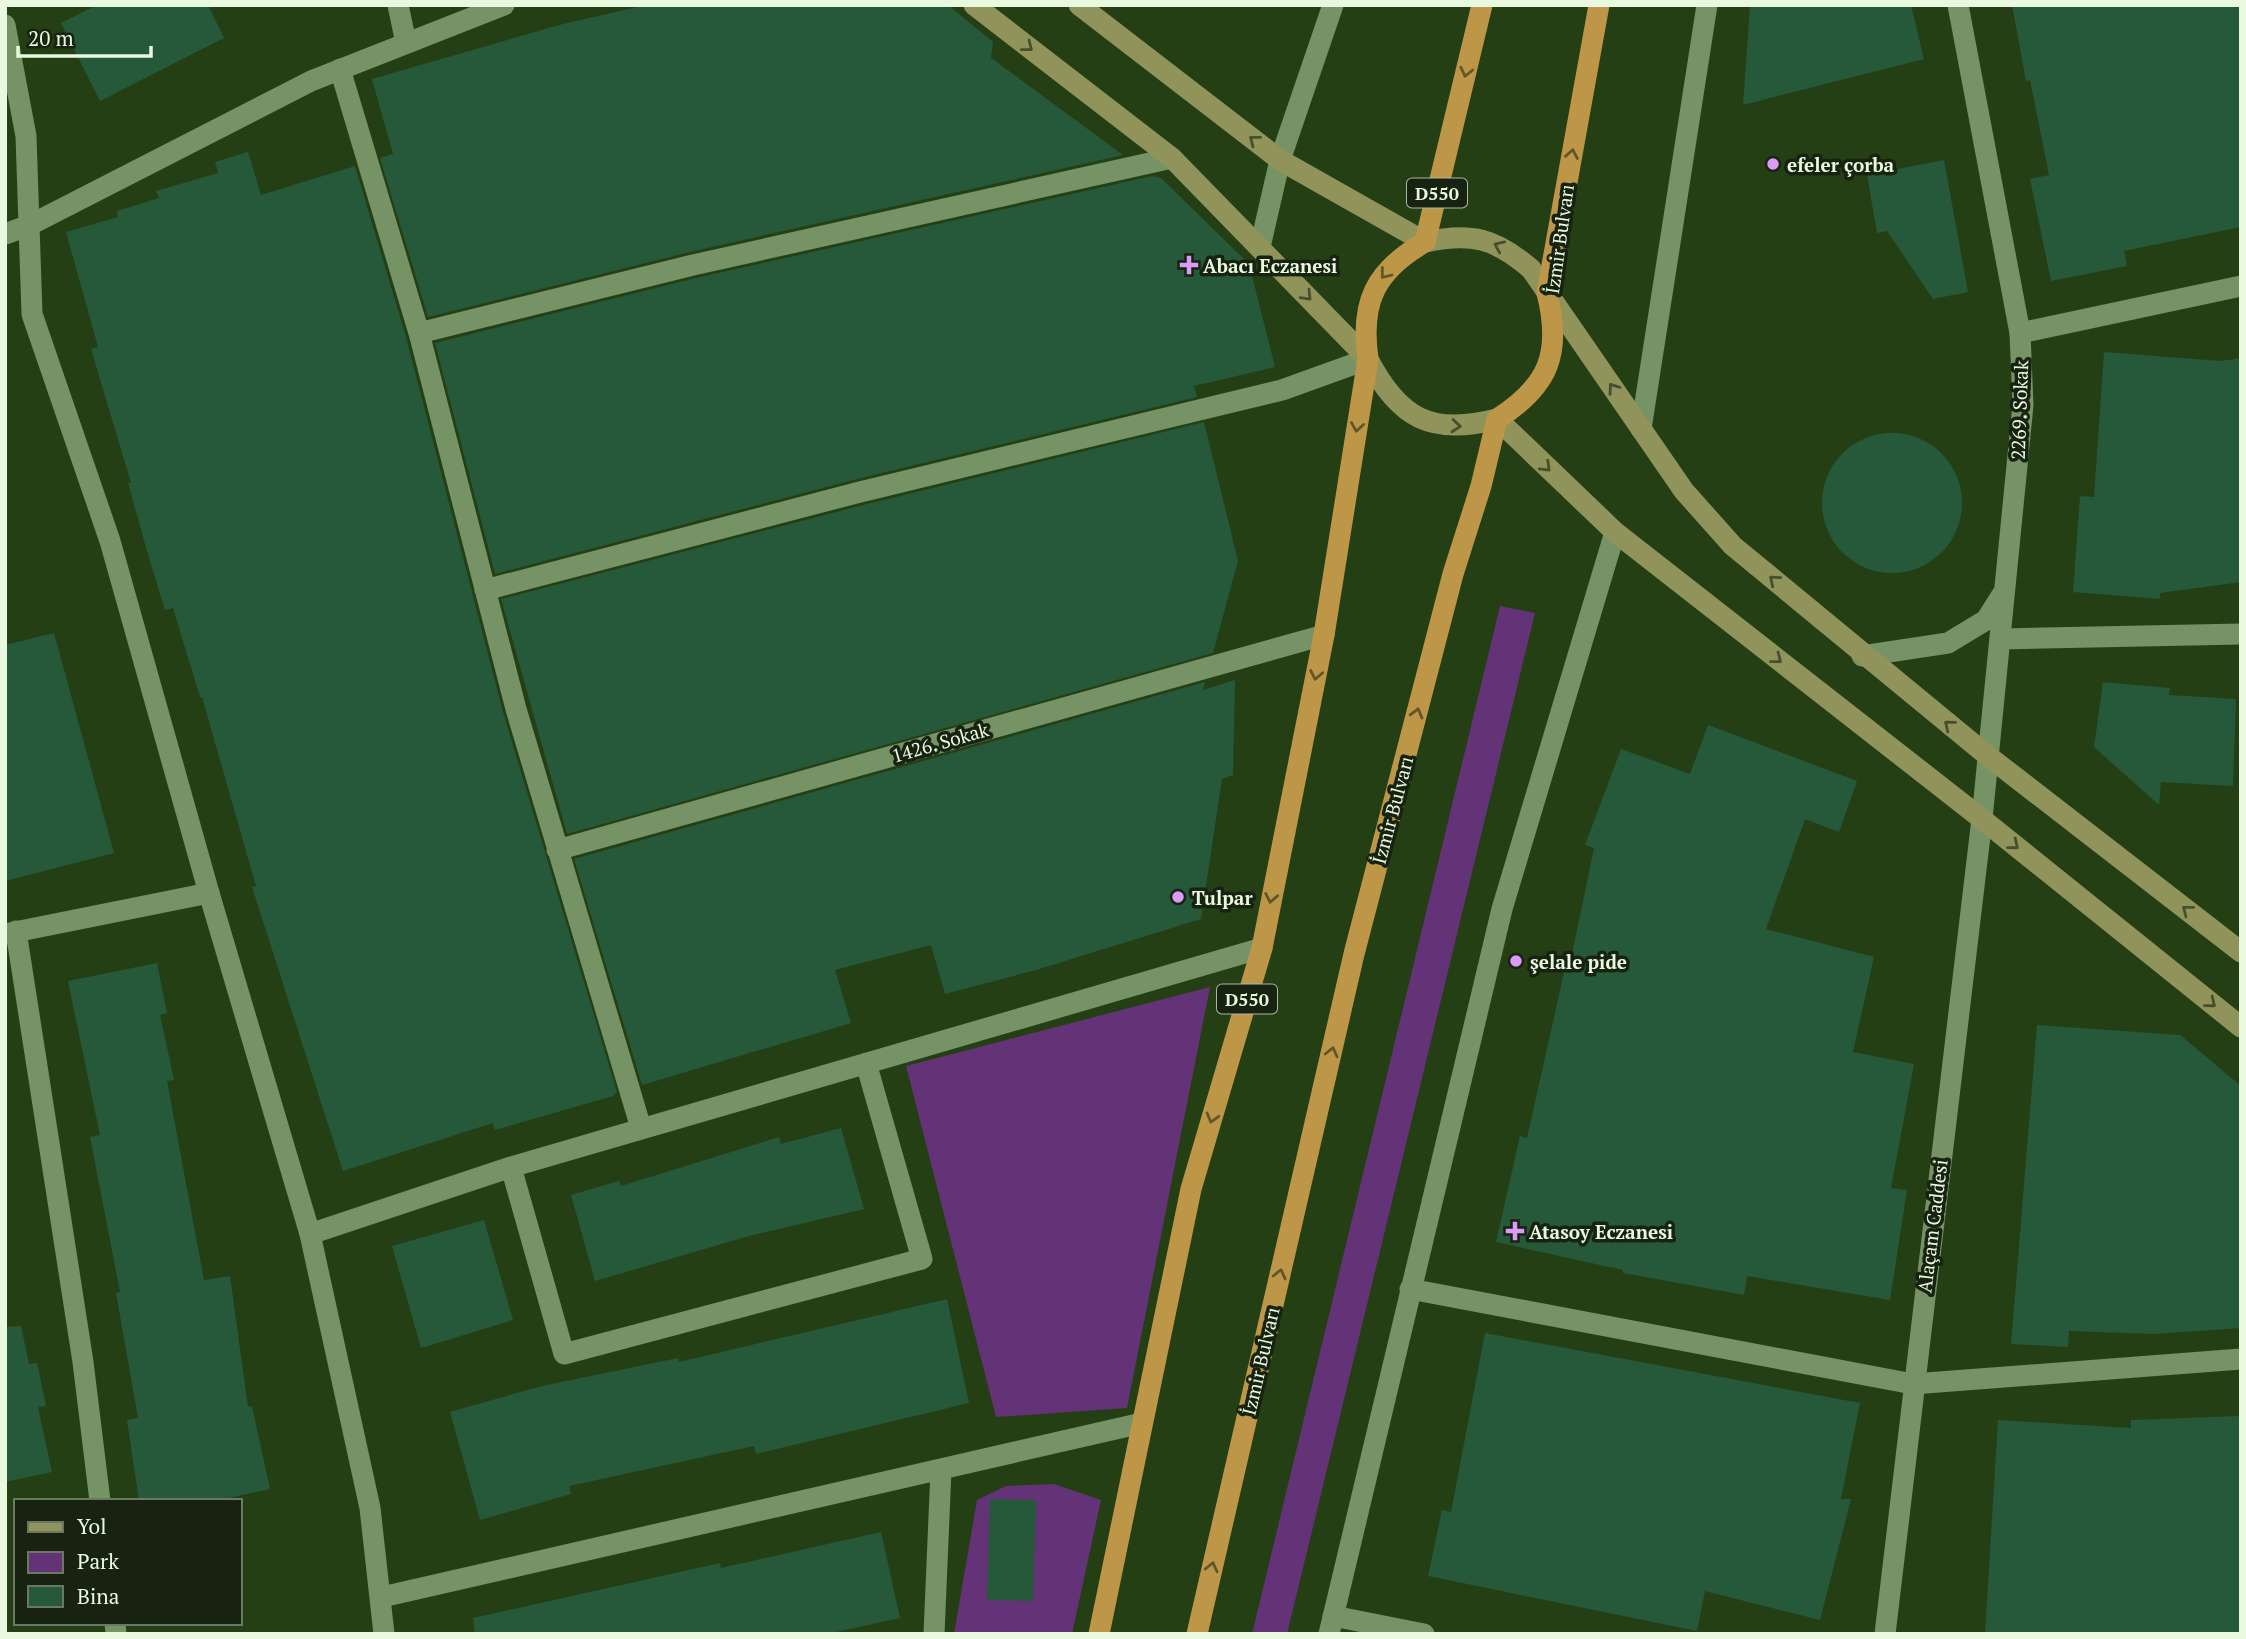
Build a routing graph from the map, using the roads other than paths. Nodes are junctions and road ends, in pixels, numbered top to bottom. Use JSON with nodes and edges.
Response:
{"nodes":[{"id":1,"x":398,"y":5,"type":"edge"},
{"id":2,"x":504,"y":5,"type":"edge"},
{"id":3,"x":974,"y":5,"type":"edge"},
{"id":4,"x":1079,"y":5,"type":"edge"},
{"id":5,"x":1333,"y":5,"type":"edge"},
{"id":6,"x":1482,"y":5,"type":"edge"},
{"id":7,"x":1599,"y":5,"type":"edge"},
{"id":8,"x":1707,"y":5,"type":"edge"},
{"id":9,"x":1958,"y":5,"type":"edge"},
{"id":10,"x":5,"y":25,"type":"edge"},
{"id":11,"x":406,"y":44,"type":"junction"},
{"id":12,"x":340,"y":69,"type":"junction"},
{"id":13,"x":1172,"y":158,"type":"junction"},
{"id":14,"x":1280,"y":160,"type":"junction"},
{"id":15,"x":30,"y":225,"type":"junction"},
{"id":16,"x":5,"y":233,"type":"edge"},
{"id":17,"x":1425,"y":243,"type":"junction"},
{"id":18,"x":1260,"y":247,"type":"junction"},
{"id":19,"x":2241,"y":286,"type":"edge"},
{"id":20,"x":1547,"y":293,"type":"junction"},
{"id":21,"x":419,"y":333,"type":"junction"},
{"id":22,"x":2020,"y":333,"type":"junction"},
{"id":23,"x":1368,"y":359,"type":"junction"},
{"id":24,"x":1497,"y":419,"type":"junction"},
{"id":25,"x":1641,"y":429,"type":"junction"},
{"id":26,"x":1615,"y":532,"type":"junction"},
{"id":27,"x":2006,"y":589,"type":"junction"},
{"id":28,"x":485,"y":590,"type":"junction"},
{"id":29,"x":2241,"y":634,"type":"edge"},
{"id":30,"x":1324,"y":635,"type":"junction"},
{"id":31,"x":2002,"y":639,"type":"junction"},
{"id":32,"x":1862,"y":656,"type":"junction"},
{"id":33,"x":1988,"y":757,"type":"junction"},
{"id":34,"x":1982,"y":819,"type":"junction"},
{"id":35,"x":557,"y":850,"type":"junction"},
{"id":36,"x":209,"y":893,"type":"junction"},
{"id":37,"x":11,"y":933,"type":"edge"},
{"id":38,"x":1262,"y":947,"type":"junction"},
{"id":39,"x":2241,"y":952,"type":"edge"},
{"id":40,"x":2241,"y":1027,"type":"edge"},
{"id":41,"x":866,"y":1063,"type":"junction"},
{"id":42,"x":641,"y":1128,"type":"junction"},
{"id":43,"x":511,"y":1167,"type":"junction"},
{"id":44,"x":310,"y":1234,"type":"junction"},
{"id":45,"x":1410,"y":1289,"type":"junction"},
{"id":46,"x":2241,"y":1359,"type":"edge"},
{"id":47,"x":1913,"y":1384,"type":"junction"},
{"id":48,"x":1142,"y":1423,"type":"junction"},
{"id":49,"x":942,"y":1470,"type":"junction"},
{"id":50,"x":100,"y":1499,"type":"edge"},
{"id":51,"x":382,"y":1597,"type":"junction"},
{"id":52,"x":1331,"y":1625,"type":"edge"},
{"id":53,"x":384,"y":1634,"type":"edge"},
{"id":54,"x":934,"y":1634,"type":"edge"},
{"id":55,"x":1099,"y":1634,"type":"edge"},
{"id":56,"x":1197,"y":1634,"type":"edge"},
{"id":57,"x":1424,"y":1634,"type":"edge"},
{"id":58,"x":1885,"y":1634,"type":"edge"}],
"edges":[{"from":1,"to":11,"type":"street"},
{"from":2,"to":11,"type":"street"},
{"from":3,"to":13,"type":"main road","one_way":true},
{"from":14,"to":4,"type":"main road","one_way":true},
{"from":5,"to":14,"type":"street"},
{"from":6,"to":17,"type":"highway","number":"D550","one_way":true},
{"from":20,"to":7,"type":"highway","name":"İzmir Bulvarı","one_way":true},
{"from":8,"to":25,"type":"street"},
{"from":9,"to":22,"type":"street","name":"2269. Sokak"},
{"from":10,"to":15,"type":"street"},
{"from":11,"to":12,"type":"street"},
{"from":12,"to":15,"type":"street"},
{"from":12,"to":21,"type":"street"},
{"from":13,"to":18,"type":"main road"},
{"from":13,"to":21,"type":"street"},
{"from":14,"to":17,"type":"main road"},
{"from":14,"to":18,"type":"street"},
{"from":15,"to":16,"type":"street"},
{"from":15,"to":36,"type":"street"},
{"from":20,"to":17,"type":"main road","one_way":true},
{"from":17,"to":23,"type":"highway","number":"D550","one_way":true},
{"from":18,"to":23,"type":"main road","one_way":true},
{"from":19,"to":22,"type":"street"},
{"from":20,"to":24,"type":"highway","name":"İzmir Bulvarı"},
{"from":25,"to":20,"type":"main road","one_way":true},
{"from":21,"to":28,"type":"street"},
{"from":22,"to":27,"type":"street","name":"2269. Sokak"},
{"from":23,"to":24,"type":"main road","one_way":true},
{"from":23,"to":28,"type":"street"},
{"from":23,"to":30,"type":"highway","number":"D550","one_way":true},
{"from":24,"to":26,"type":"main road","one_way":true},
{"from":56,"to":24,"type":"highway","name":"İzmir Bulvarı","one_way":true},
{"from":32,"to":25,"type":"main road","one_way":true},
{"from":26,"to":34,"type":"main road","one_way":true},
{"from":26,"to":45,"type":"street"},
{"from":27,"to":31,"type":"street","name":"2269. Sokak"},
{"from":27,"to":32,"type":"street"},
{"from":28,"to":35,"type":"street"},
{"from":29,"to":31,"type":"street"},
{"from":30,"to":35,"type":"street","name":"1426. Sokak"},
{"from":30,"to":38,"type":"highway","number":"D550","one_way":true},
{"from":31,"to":33,"type":"street","name":"2269. Sokak"},
{"from":33,"to":32,"type":"main road","one_way":true},
{"from":33,"to":34,"type":"street","name":"2269. Sokak"},
{"from":39,"to":33,"type":"main road","one_way":true},
{"from":34,"to":40,"type":"main road","one_way":true},
{"from":34,"to":47,"type":"street","name":"Alaçam Caddesi"},
{"from":35,"to":42,"type":"street"},
{"from":36,"to":37,"type":"street"},
{"from":36,"to":44,"type":"street"},
{"from":37,"to":50,"type":"street"},
{"from":38,"to":41,"type":"street"},
{"from":38,"to":48,"type":"highway","number":"D550","one_way":true},
{"from":41,"to":42,"type":"street"},
{"from":41,"to":43,"type":"street"},
{"from":42,"to":43,"type":"street"},
{"from":43,"to":44,"type":"street"},
{"from":44,"to":51,"type":"street"},
{"from":45,"to":47,"type":"street"},
{"from":45,"to":52,"type":"street"},
{"from":46,"to":47,"type":"street"},
{"from":47,"to":58,"type":"street","name":"Alaçam Caddesi"},
{"from":48,"to":49,"type":"street"},
{"from":48,"to":55,"type":"highway","number":"D550"},
{"from":49,"to":51,"type":"street"},
{"from":49,"to":54,"type":"street"},
{"from":51,"to":53,"type":"street"},
{"from":52,"to":57,"type":"street"}]}
